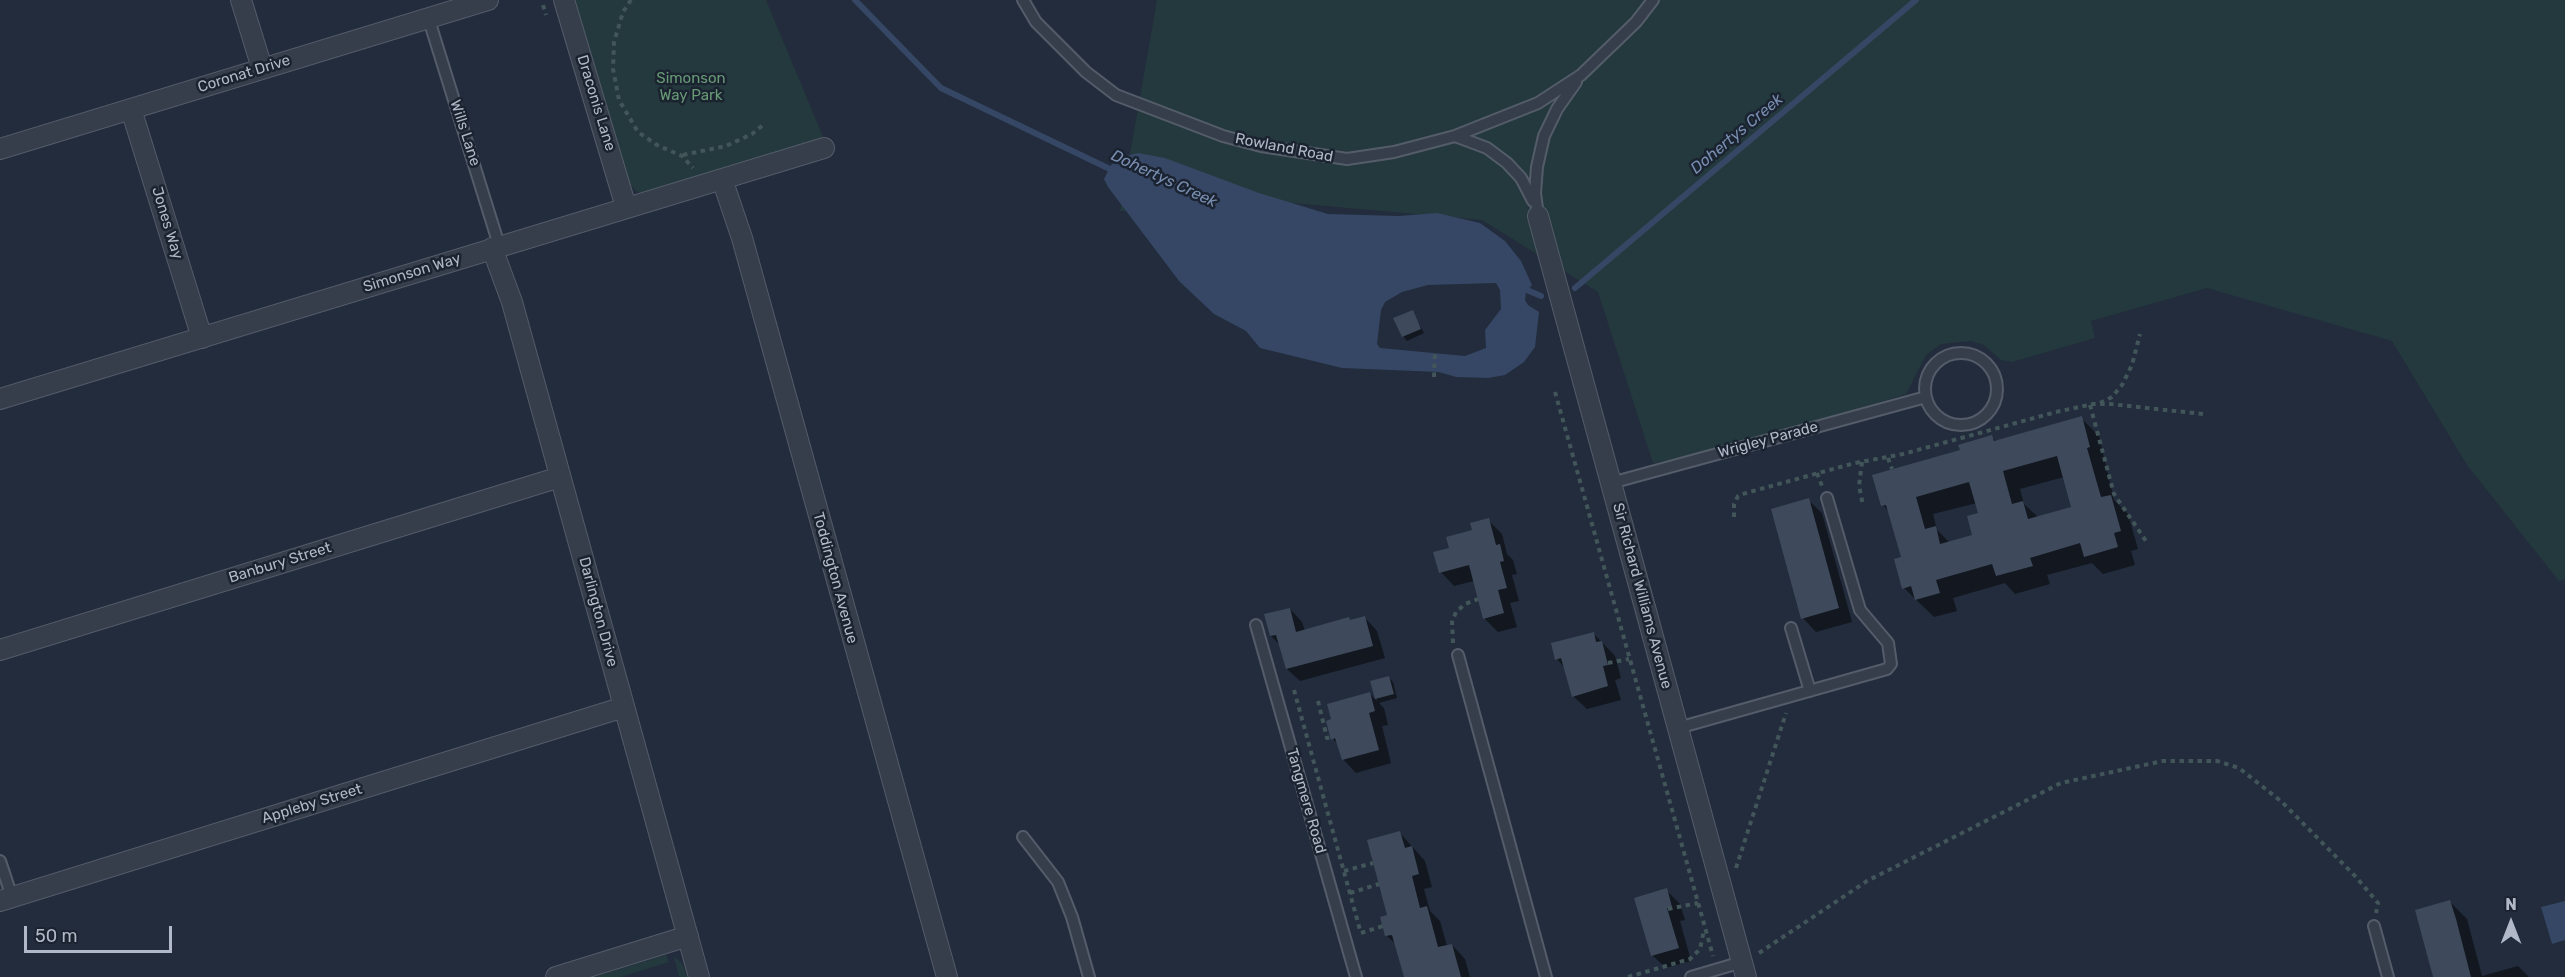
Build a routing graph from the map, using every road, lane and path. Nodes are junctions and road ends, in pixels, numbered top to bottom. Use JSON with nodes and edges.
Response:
{"nodes":[{"id":1,"x":241,"y":0,"type":"edge"},
{"id":2,"x":488,"y":0,"type":"edge"},
{"id":3,"x":564,"y":0,"type":"edge"},
{"id":4,"x":1023,"y":0,"type":"edge"},
{"id":5,"x":1653,"y":0,"type":"edge"},
{"id":6,"x":630,"y":1,"type":"edge"},
{"id":7,"x":429,"y":20,"type":"junction"},
{"id":8,"x":262,"y":69,"type":"junction"},
{"id":9,"x":1581,"y":75,"type":"junction"},
{"id":10,"x":131,"y":109,"type":"junction"},
{"id":11,"x":764,"y":125,"type":"dead end"},
{"id":12,"x":1455,"y":136,"type":"junction"},
{"id":13,"x":824,"y":148,"type":"dead end"},
{"id":14,"x":0,"y":149,"type":"edge"},
{"id":15,"x":682,"y":156,"type":"junction"},
{"id":16,"x":722,"y":179,"type":"junction"},
{"id":17,"x":699,"y":187,"type":"junction"},
{"id":18,"x":626,"y":207,"type":"junction"},
{"id":19,"x":1538,"y":216,"type":"junction"},
{"id":20,"x":496,"y":247,"type":"junction"},
{"id":21,"x":2140,"y":334,"type":"dead end"},
{"id":22,"x":202,"y":338,"type":"junction"},
{"id":23,"x":1435,"y":350,"type":"dead end"},
{"id":24,"x":1434,"y":377,"type":"dead end"},
{"id":25,"x":1555,"y":392,"type":"dead end"},
{"id":26,"x":1926,"y":397,"type":"junction"},
{"id":27,"x":0,"y":399,"type":"edge"},
{"id":28,"x":2099,"y":404,"type":"junction"},
{"id":29,"x":2090,"y":405,"type":"junction"},
{"id":30,"x":2203,"y":414,"type":"dead end"},
{"id":31,"x":1888,"y":458,"type":"junction"},
{"id":32,"x":1862,"y":462,"type":"junction"},
{"id":33,"x":1892,"y":470,"type":"dead end"},
{"id":34,"x":560,"y":477,"type":"junction"},
{"id":35,"x":1611,"y":483,"type":"junction"},
{"id":36,"x":1827,"y":498,"type":"dead end"},
{"id":37,"x":1863,"y":505,"type":"dead end"},
{"id":38,"x":1734,"y":518,"type":"dead end"},
{"id":39,"x":2146,"y":541,"type":"dead end"},
{"id":40,"x":1478,"y":599,"type":"dead end"},
{"id":41,"x":1256,"y":625,"type":"dead end"},
{"id":42,"x":1791,"y":628,"type":"dead end"},
{"id":43,"x":0,"y":650,"type":"edge"},
{"id":44,"x":1458,"y":655,"type":"joint"},
{"id":45,"x":1629,"y":659,"type":"junction"},
{"id":46,"x":1608,"y":663,"type":"dead end"},
{"id":47,"x":1294,"y":690,"type":"dead end"},
{"id":48,"x":1810,"y":691,"type":"junction"},
{"id":49,"x":1793,"y":696,"type":"junction"},
{"id":50,"x":1318,"y":701,"type":"dead end"},
{"id":51,"x":624,"y":706,"type":"junction"},
{"id":52,"x":1678,"y":728,"type":"junction"},
{"id":53,"x":1331,"y":737,"type":"dead end"},
{"id":54,"x":1023,"y":837,"type":"dead end"},
{"id":55,"x":0,"y":861,"type":"edge"},
{"id":56,"x":1373,"y":863,"type":"dead end"},
{"id":57,"x":1344,"y":871,"type":"junction"},
{"id":58,"x":1718,"y":873,"type":"junction"},
{"id":59,"x":1692,"y":881,"type":"junction"},
{"id":60,"x":1379,"y":884,"type":"dead end"},
{"id":61,"x":1350,"y":893,"type":"junction"},
{"id":62,"x":6,"y":899,"type":"edge"},
{"id":63,"x":1698,"y":903,"type":"junction"},
{"id":64,"x":1668,"y":909,"type":"dead end"},
{"id":65,"x":1383,"y":926,"type":"dead end"},
{"id":66,"x":2374,"y":926,"type":"joint"},
{"id":67,"x":1705,"y":927,"type":"junction"},
{"id":68,"x":1361,"y":933,"type":"junction"},
{"id":69,"x":688,"y":936,"type":"junction"},
{"id":70,"x":1364,"y":944,"type":"dead end"},
{"id":71,"x":1717,"y":970,"type":"junction"},
{"id":72,"x":1744,"y":970,"type":"edge"},
{"id":73,"x":556,"y":977,"type":"edge"},
{"id":74,"x":699,"y":977,"type":"edge"},
{"id":75,"x":946,"y":977,"type":"edge"},
{"id":76,"x":1089,"y":977,"type":"edge"},
{"id":77,"x":1356,"y":977,"type":"edge"},
{"id":78,"x":1546,"y":977,"type":"edge"},
{"id":79,"x":1628,"y":977,"type":"edge"},
{"id":80,"x":1691,"y":977,"type":"edge"},
{"id":81,"x":2388,"y":977,"type":"edge"}],
"edges":[{"from":1,"to":8,"type":"street"},
{"from":2,"to":7,"type":"street","name":"Coronat Drive"},
{"from":3,"to":18,"type":"street","name":"Draconis Lane"},
{"from":4,"to":12,"type":"lane","name":"Rowland Road"},
{"from":5,"to":9,"type":"lane","name":"Rowland Road"},
{"from":6,"to":15,"type":"path"},
{"from":7,"to":8,"type":"street","name":"Coronat Drive"},
{"from":7,"to":20,"type":"lane","name":"Wills Lane"},
{"from":8,"to":10,"type":"street","name":"Coronat Drive"},
{"from":9,"to":12,"type":"lane","name":"Rowland Road"},
{"from":9,"to":19,"type":"lane"},
{"from":10,"to":14,"type":"street","name":"Coronat Drive"},
{"from":10,"to":22,"type":"street","name":"Jones Way"},
{"from":11,"to":15,"type":"path"},
{"from":12,"to":19,"type":"lane"},
{"from":13,"to":16,"type":"street","name":"Simonson Way"},
{"from":15,"to":17,"type":"path"},
{"from":16,"to":17,"type":"street","name":"Simonson Way"},
{"from":16,"to":75,"type":"street","name":"Toddington Avenue"},
{"from":17,"to":18,"type":"street","name":"Simonson Way"},
{"from":18,"to":20,"type":"street","name":"Simonson Way"},
{"from":19,"to":35,"type":"street","name":"Sir Richard Williams Avenue"},
{"from":20,"to":22,"type":"street","name":"Simonson Way"},
{"from":20,"to":34,"type":"street","name":"Darlington Drive"},
{"from":21,"to":28,"type":"path"},
{"from":22,"to":27,"type":"street","name":"Simonson Way"},
{"from":23,"to":24,"type":"path"},
{"from":25,"to":45,"type":"path"},
{"from":26,"to":26,"type":"lane"},
{"from":26,"to":35,"type":"lane","name":"Wrigley Parade"},
{"from":28,"to":29,"type":"path"},
{"from":28,"to":30,"type":"path"},
{"from":29,"to":31,"type":"path"},
{"from":29,"to":39,"type":"path"},
{"from":31,"to":32,"type":"path"},
{"from":31,"to":33,"type":"path"},
{"from":32,"to":37,"type":"path"},
{"from":32,"to":38,"type":"path"},
{"from":34,"to":43,"type":"street","name":"Banbury Street"},
{"from":34,"to":51,"type":"street","name":"Darlington Drive"},
{"from":35,"to":52,"type":"street","name":"Sir Richard Williams Avenue"},
{"from":36,"to":48,"type":"lane"},
{"from":40,"to":44,"type":"path"},
{"from":41,"to":77,"type":"lane","name":"Tangmere Road"},
{"from":42,"to":48,"type":"lane"},
{"from":44,"to":78,"type":"lane"},
{"from":45,"to":46,"type":"path"},
{"from":45,"to":59,"type":"path"},
{"from":47,"to":57,"type":"path"},
{"from":48,"to":49,"type":"lane"},
{"from":49,"to":52,"type":"lane"},
{"from":49,"to":58,"type":"path"},
{"from":50,"to":53,"type":"path"},
{"from":51,"to":62,"type":"street","name":"Appleby Street"},
{"from":51,"to":69,"type":"street","name":"Darlington Drive"},
{"from":52,"to":58,"type":"street","name":"Sir Richard Williams Avenue"},
{"from":54,"to":76,"type":"lane"},
{"from":55,"to":62,"type":"lane"},
{"from":56,"to":57,"type":"path"},
{"from":57,"to":61,"type":"path"},
{"from":58,"to":59,"type":"path"},
{"from":58,"to":72,"type":"street","name":"Sir Richard Williams Avenue"},
{"from":59,"to":63,"type":"path"},
{"from":60,"to":61,"type":"path"},
{"from":61,"to":68,"type":"path"},
{"from":63,"to":64,"type":"path"},
{"from":63,"to":67,"type":"path"},
{"from":65,"to":68,"type":"path"},
{"from":66,"to":72,"type":"path"},
{"from":66,"to":81,"type":"lane"},
{"from":67,"to":71,"type":"path"},
{"from":67,"to":79,"type":"path"},
{"from":68,"to":70,"type":"path"},
{"from":69,"to":73,"type":"street"},
{"from":69,"to":74,"type":"street","name":"Darlington Drive"},
{"from":71,"to":72,"type":"lane"},
{"from":71,"to":80,"type":"lane"}]}
